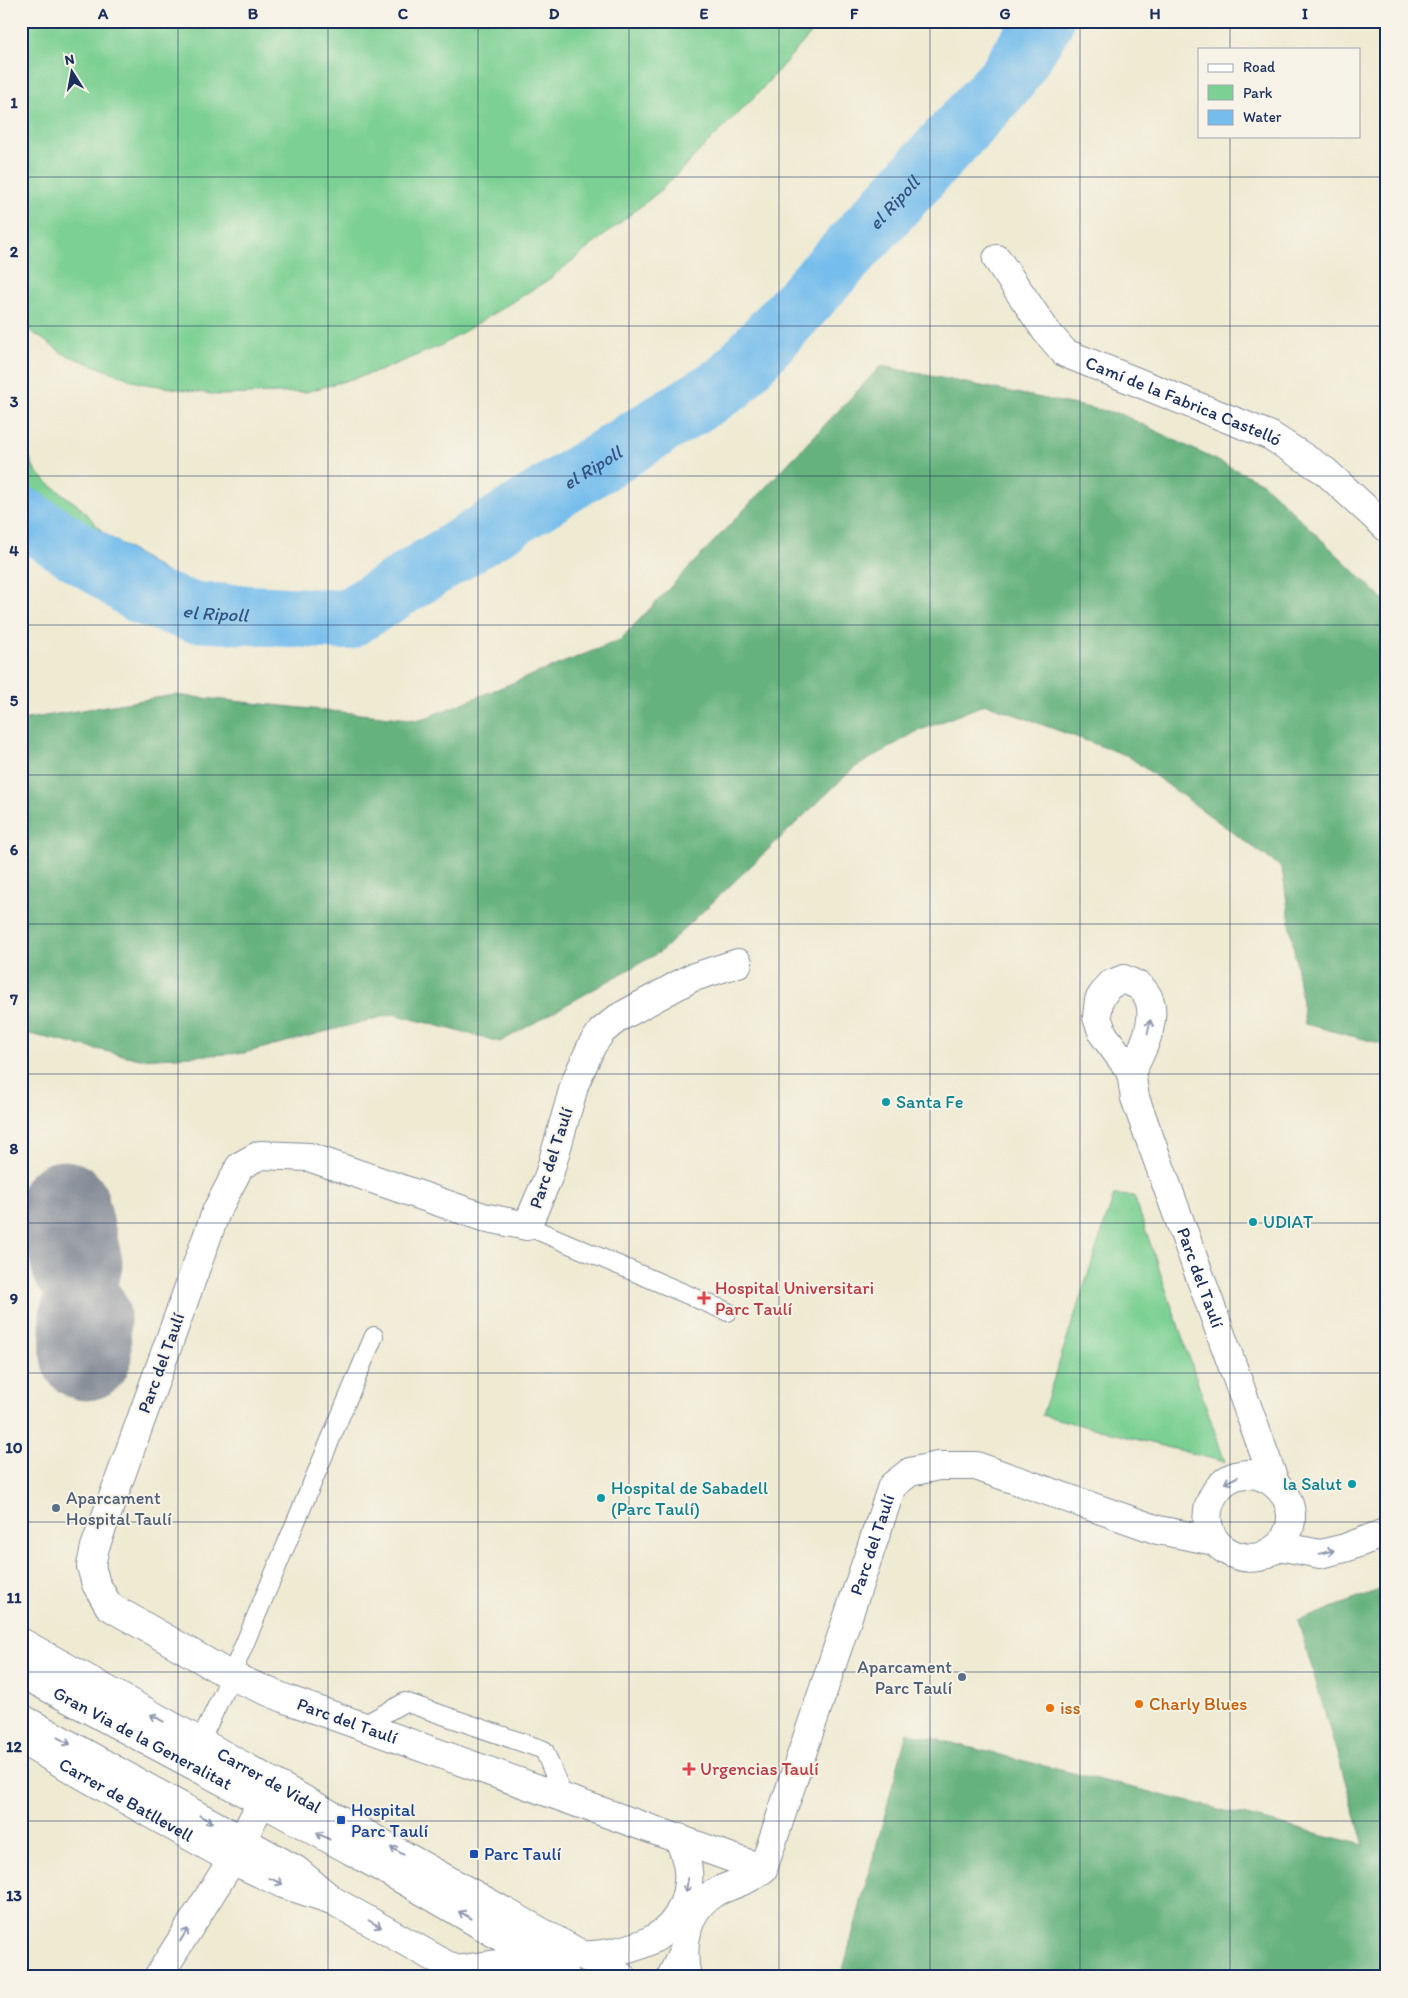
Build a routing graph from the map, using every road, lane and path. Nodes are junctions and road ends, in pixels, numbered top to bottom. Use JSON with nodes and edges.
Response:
{"nodes":[{"id":1,"x":997,"y":259,"type":"dead end"},
{"id":2,"x":1387,"y":528,"type":"edge"},
{"id":3,"x":738,"y":963,"type":"dead end"},
{"id":4,"x":1131,"y":1072,"type":"dead end"},
{"id":5,"x":527,"y":1226,"type":"junction"},
{"id":6,"x":728,"y":1312,"type":"dead end"},
{"id":7,"x":374,"y":1336,"type":"dead end"},
{"id":8,"x":1275,"y":1482,"type":"junction"},
{"id":9,"x":1387,"y":1532,"type":"edge"},
{"id":10,"x":1215,"y":1541,"type":"junction"},
{"id":11,"x":1279,"y":1546,"type":"junction"},
{"id":12,"x":21,"y":1642,"type":"edge"},
{"id":13,"x":21,"y":1674,"type":"edge"},
{"id":14,"x":232,"y":1676,"type":"junction"},
{"id":15,"x":21,"y":1718,"type":"edge"},
{"id":16,"x":362,"y":1726,"type":"junction"},
{"id":17,"x":21,"y":1740,"type":"edge"},
{"id":18,"x":200,"y":1742,"type":"junction"},
{"id":19,"x":564,"y":1798,"type":"junction"},
{"id":20,"x":261,"y":1803,"type":"junction"},
{"id":21,"x":679,"y":1838,"type":"junction"},
{"id":22,"x":238,"y":1850,"type":"junction"},
{"id":23,"x":763,"y":1869,"type":"junction"},
{"id":24,"x":501,"y":1936,"type":"junction"},
{"id":25,"x":684,"y":1950,"type":"junction"},
{"id":26,"x":584,"y":1955,"type":"junction"},
{"id":27,"x":462,"y":1973,"type":"edge"},
{"id":28,"x":158,"y":1977,"type":"edge"},
{"id":29,"x":520,"y":1977,"type":"edge"},
{"id":30,"x":566,"y":1977,"type":"edge"},
{"id":31,"x":622,"y":1977,"type":"edge"},
{"id":32,"x":670,"y":1977,"type":"edge"},
{"id":33,"x":687,"y":1977,"type":"edge"}],
"edges":[{"from":1,"to":2,"type":"street","name":"Camí de la Fabrica Castelló"},
{"from":3,"to":5,"type":"street","name":"Parc del Taulí"},
{"from":4,"to":8,"type":"street","name":"Parc del Taulí"},
{"from":5,"to":6,"type":"lane"},
{"from":5,"to":14,"type":"street","name":"Parc del Taulí"},
{"from":7,"to":14,"type":"lane"},
{"from":8,"to":10,"type":"street","one_way":true},
{"from":8,"to":11,"type":"street","name":"Parc del Taulí"},
{"from":11,"to":9,"type":"street","one_way":true},
{"from":10,"to":11,"type":"street","name":"Parc del Taulí"},
{"from":10,"to":23,"type":"street","name":"Parc del Taulí"},
{"from":18,"to":12,"type":"street","name":"Carrer de Vidal","one_way":true},
{"from":13,"to":20,"type":"street","name":"Gran Via de la Generalitat"},
{"from":14,"to":16,"type":"street","name":"Parc del Taulí"},
{"from":14,"to":18,"type":"lane"},
{"from":15,"to":22,"type":"street","one_way":true},
{"from":16,"to":19,"type":"street","name":"Parc del Taulí"},
{"from":16,"to":19,"type":"lane"},
{"from":17,"to":22,"type":"street","name":"Carrer de Batllevell"},
{"from":26,"to":18,"type":"street","name":"Carrer de Vidal","one_way":true},
{"from":19,"to":21,"type":"street","name":"Parc del Taulí"},
{"from":20,"to":22,"type":"street"},
{"from":24,"to":20,"type":"street","name":"Gran Via de la Generalitat","one_way":true},
{"from":21,"to":23,"type":"street","name":"Parc del Taulí"},
{"from":21,"to":26,"type":"street","one_way":true},
{"from":22,"to":27,"type":"street","one_way":true},
{"from":28,"to":22,"type":"street","one_way":true},
{"from":23,"to":25,"type":"street"},
{"from":24,"to":26,"type":"street"},
{"from":24,"to":30,"type":"street","name":"Gran Via de la Generalitat"},
{"from":25,"to":32,"type":"street"},
{"from":25,"to":33,"type":"street"},
{"from":26,"to":31,"type":"street","name":"Carrer de Vidal"},
{"from":27,"to":29,"type":"street"}]}
